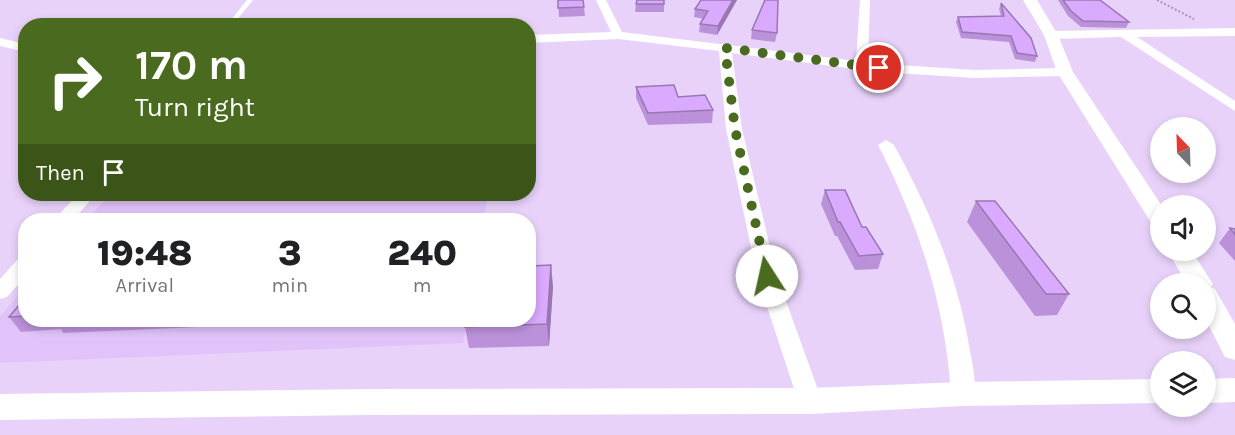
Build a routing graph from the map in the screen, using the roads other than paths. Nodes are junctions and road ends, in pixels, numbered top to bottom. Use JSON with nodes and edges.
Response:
{"nodes":[{"id":1,"x":250,"y":0,"type":"edge"},
{"id":2,"x":601,"y":0,"type":"edge"},
{"id":3,"x":865,"y":0,"type":"edge"},
{"id":4,"x":1030,"y":0,"type":"edge"},
{"id":5,"x":235,"y":18,"type":"edge"},
{"id":6,"x":1235,"y":32,"type":"edge"},
{"id":7,"x":1124,"y":34,"type":"junction"},
{"id":8,"x":618,"y":35,"type":"junction"},
{"id":9,"x":1051,"y":35,"type":"junction"},
{"id":10,"x":536,"y":39,"type":"edge"},
{"id":11,"x":0,"y":42,"type":"edge"},
{"id":12,"x":18,"y":46,"type":"edge"},
{"id":13,"x":725,"y":48,"type":"junction"},
{"id":14,"x":862,"y":65,"type":"junction"},
{"id":15,"x":1065,"y":72,"type":"junction"},
{"id":16,"x":1235,"y":107,"type":"edge"},
{"id":17,"x":886,"y":145,"type":"dead end"},
{"id":18,"x":81,"y":201,"type":"edge"},
{"id":19,"x":1150,"y":204,"type":"edge"},
{"id":20,"x":69,"y":213,"type":"edge"},
{"id":21,"x":18,"y":272,"type":"edge"},
{"id":22,"x":0,"y":292,"type":"edge"},
{"id":23,"x":1216,"y":314,"type":"edge"},
{"id":24,"x":1235,"y":349,"type":"edge"},
{"id":25,"x":1235,"y":390,"type":"edge"},
{"id":26,"x":1150,"y":391,"type":"edge"},
{"id":27,"x":1216,"y":391,"type":"edge"},
{"id":28,"x":963,"y":394,"type":"junction"},
{"id":29,"x":810,"y":401,"type":"junction"},
{"id":30,"x":0,"y":407,"type":"edge"}],
"edges":[{"from":1,"to":5,"type":"lane"},
{"from":2,"to":8,"type":"street"},
{"from":3,"to":14,"type":"street"},
{"from":4,"to":9,"type":"street"},
{"from":6,"to":7,"type":"street"},
{"from":7,"to":9,"type":"street"},
{"from":7,"to":16,"type":"street"},
{"from":8,"to":10,"type":"street"},
{"from":8,"to":13,"type":"street"},
{"from":9,"to":15,"type":"street"},
{"from":11,"to":12,"type":"street"},
{"from":13,"to":14,"type":"street"},
{"from":13,"to":29,"type":"street"},
{"from":14,"to":15,"type":"street"},
{"from":15,"to":19,"type":"street"},
{"from":17,"to":28,"type":"street"},
{"from":18,"to":20,"type":"street"},
{"from":21,"to":22,"type":"street"},
{"from":23,"to":24,"type":"street"},
{"from":25,"to":27,"type":"street"},
{"from":26,"to":28,"type":"street"},
{"from":28,"to":29,"type":"street"},
{"from":29,"to":30,"type":"street"}]}
